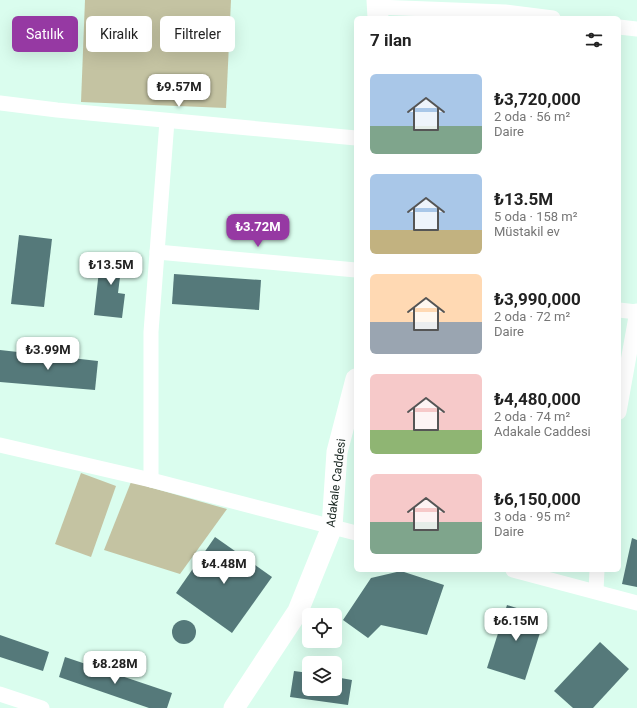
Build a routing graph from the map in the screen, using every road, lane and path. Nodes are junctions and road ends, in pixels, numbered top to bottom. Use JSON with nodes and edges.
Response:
{"nodes":[{"id":1,"x":377,"y":8,"type":"edge"},
{"id":2,"x":537,"y":16,"type":"edge"},
{"id":3,"x":621,"y":26,"type":"edge"},
{"id":4,"x":637,"y":29,"type":"edge"},
{"id":5,"x":0,"y":103,"type":"edge"},
{"id":6,"x":167,"y":120,"type":"junction"},
{"id":7,"x":354,"y":138,"type":"edge"},
{"id":8,"x":157,"y":252,"type":"junction"},
{"id":9,"x":354,"y":270,"type":"edge"},
{"id":10,"x":621,"y":310,"type":"edge"},
{"id":11,"x":637,"y":312,"type":"edge"},
{"id":12,"x":354,"y":387,"type":"edge"},
{"id":13,"x":621,"y":401,"type":"edge"},
{"id":14,"x":0,"y":445,"type":"edge"},
{"id":15,"x":151,"y":480,"type":"junction"},
{"id":16,"x":332,"y":527,"type":"junction"},
{"id":17,"x":354,"y":532,"type":"edge"},
{"id":18,"x":521,"y":572,"type":"edge"},
{"id":19,"x":597,"y":572,"type":"edge"},
{"id":20,"x":596,"y":591,"type":"junction"},
{"id":21,"x":637,"y":603,"type":"edge"},
{"id":22,"x":0,"y":694,"type":"edge"},
{"id":23,"x":42,"y":708,"type":"edge"},
{"id":24,"x":234,"y":708,"type":"edge"}],
"edges":[{"from":1,"to":2,"type":"street"},
{"from":3,"to":4,"type":"street"},
{"from":5,"to":6,"type":"street"},
{"from":6,"to":7,"type":"street"},
{"from":6,"to":8,"type":"street"},
{"from":8,"to":9,"type":"street"},
{"from":8,"to":15,"type":"street"},
{"from":10,"to":11,"type":"street"},
{"from":11,"to":13,"type":"street"},
{"from":12,"to":16,"type":"street","name":"Adakale Caddesi"},
{"from":14,"to":15,"type":"street"},
{"from":15,"to":16,"type":"street"},
{"from":16,"to":17,"type":"street"},
{"from":16,"to":24,"type":"street","name":"Adakale Caddesi"},
{"from":18,"to":20,"type":"street"},
{"from":19,"to":20,"type":"street"},
{"from":20,"to":21,"type":"street"},
{"from":22,"to":23,"type":"street"}]}
